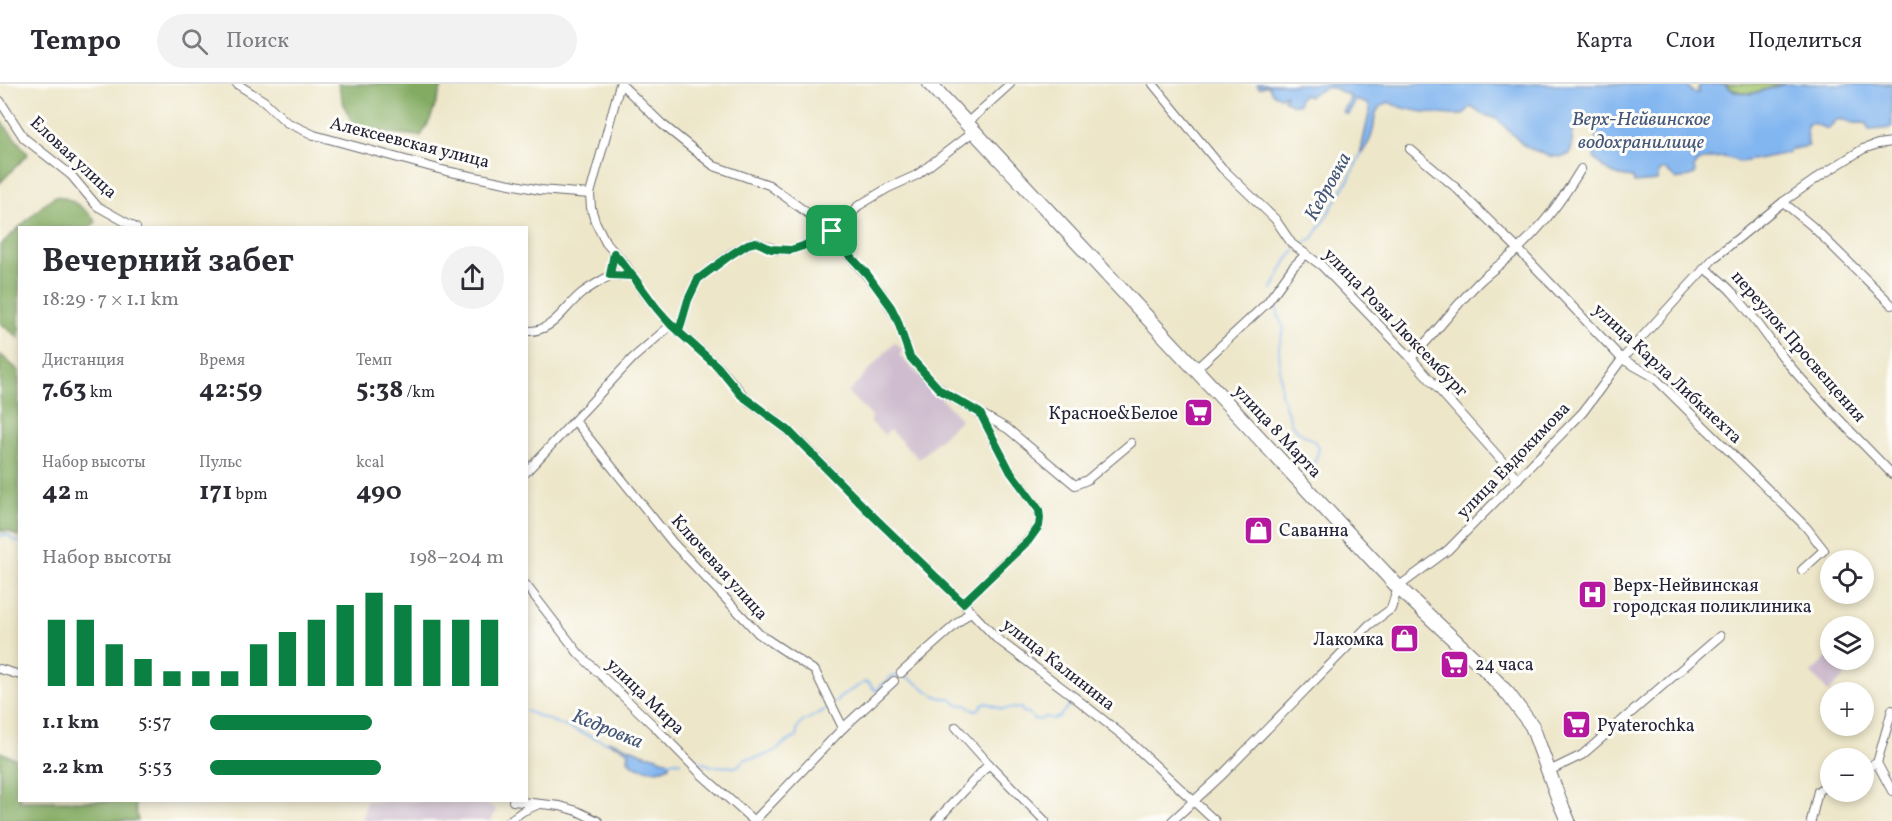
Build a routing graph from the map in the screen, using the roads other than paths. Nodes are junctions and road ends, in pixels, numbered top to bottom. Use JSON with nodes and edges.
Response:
{"nodes":[{"id":1,"x":237,"y":84,"type":"edge"},
{"id":2,"x":621,"y":84,"type":"edge"},
{"id":3,"x":930,"y":84,"type":"edge"},
{"id":4,"x":1010,"y":84,"type":"edge"},
{"id":5,"x":1153,"y":84,"type":"edge"},
{"id":6,"x":0,"y":100,"type":"edge"},
{"id":7,"x":970,"y":127,"type":"junction"},
{"id":8,"x":1892,"y":142,"type":"edge"},
{"id":9,"x":1410,"y":149,"type":"dead end"},
{"id":10,"x":1581,"y":169,"type":"dead end"},
{"id":11,"x":590,"y":194,"type":"junction"},
{"id":12,"x":1783,"y":202,"type":"junction"},
{"id":13,"x":132,"y":226,"type":"edge"},
{"id":14,"x":832,"y":231,"type":"junction"},
{"id":15,"x":1518,"y":249,"type":"junction"},
{"id":16,"x":1300,"y":251,"type":"junction"},
{"id":17,"x":614,"y":253,"type":"junction"},
{"id":18,"x":1704,"y":268,"type":"junction"},
{"id":19,"x":610,"y":275,"type":"junction"},
{"id":20,"x":633,"y":276,"type":"junction"},
{"id":21,"x":1892,"y":305,"type":"edge"},
{"id":22,"x":671,"y":325,"type":"junction"},
{"id":23,"x":528,"y":331,"type":"edge"},
{"id":24,"x":679,"y":331,"type":"junction"},
{"id":25,"x":1411,"y":358,"type":"junction"},
{"id":26,"x":1623,"y":358,"type":"junction"},
{"id":27,"x":1196,"y":369,"type":"junction"},
{"id":28,"x":980,"y":413,"type":"junction"},
{"id":29,"x":575,"y":421,"type":"junction"},
{"id":30,"x":1131,"y":443,"type":"dead end"},
{"id":31,"x":528,"y":470,"type":"edge"},
{"id":32,"x":1892,"y":474,"type":"edge"},
{"id":33,"x":1518,"y":479,"type":"junction"},
{"id":34,"x":1802,"y":570,"type":"dead end"},
{"id":35,"x":1398,"y":587,"type":"junction"},
{"id":36,"x":528,"y":588,"type":"edge"},
{"id":37,"x":963,"y":603,"type":"junction"},
{"id":38,"x":971,"y":611,"type":"junction"},
{"id":39,"x":1720,"y":636,"type":"dead end"},
{"id":40,"x":0,"y":669,"type":"edge"},
{"id":41,"x":901,"y":673,"type":"dead end"},
{"id":42,"x":18,"y":674,"type":"edge"},
{"id":43,"x":894,"y":681,"type":"dead end"},
{"id":44,"x":1892,"y":710,"type":"edge"},
{"id":45,"x":956,"y":727,"type":"dead end"},
{"id":46,"x":843,"y":728,"type":"junction"},
{"id":47,"x":989,"y":764,"type":"junction"},
{"id":48,"x":1877,"y":764,"type":"junction"},
{"id":49,"x":1874,"y":765,"type":"edge"},
{"id":50,"x":1549,"y":771,"type":"junction"},
{"id":51,"x":1820,"y":790,"type":"edge"},
{"id":52,"x":1892,"y":791,"type":"edge"},
{"id":53,"x":1195,"y":801,"type":"junction"},
{"id":54,"x":522,"y":802,"type":"edge"},
{"id":55,"x":539,"y":804,"type":"junction"},
{"id":56,"x":509,"y":821,"type":"edge"},
{"id":57,"x":598,"y":821,"type":"edge"},
{"id":58,"x":754,"y":821,"type":"edge"},
{"id":59,"x":936,"y":821,"type":"edge"},
{"id":60,"x":1045,"y":821,"type":"edge"},
{"id":61,"x":1172,"y":821,"type":"edge"},
{"id":62,"x":1215,"y":821,"type":"edge"},
{"id":63,"x":1568,"y":821,"type":"edge"},
{"id":64,"x":1811,"y":821,"type":"edge"}],
"edges":[{"from":1,"to":11,"type":"street","name":"Алексеевская улица"},
{"from":2,"to":11,"type":"street"},
{"from":2,"to":14,"type":"street"},
{"from":3,"to":7,"type":"main road","name":"улица 8 Марта"},
{"from":4,"to":7,"type":"street"},
{"from":5,"to":16,"type":"street","name":"улица Розы Люксембург"},
{"from":6,"to":13,"type":"street","name":"Еловая улица"},
{"from":7,"to":14,"type":"street"},
{"from":7,"to":27,"type":"main road","name":"улица 8 Марта"},
{"from":8,"to":12,"type":"street","name":"улица Евдокимова"},
{"from":9,"to":15,"type":"street","name":"улица Карла Либкнехта"},
{"from":10,"to":15,"type":"street"},
{"from":11,"to":17,"type":"street","name":"улица Калинина"},
{"from":12,"to":18,"type":"street","name":"улица Евдокимова"},
{"from":12,"to":21,"type":"street"},
{"from":14,"to":24,"type":"street"},
{"from":14,"to":28,"type":"street"},
{"from":15,"to":25,"type":"street"},
{"from":15,"to":26,"type":"street","name":"улица Карла Либкнехта"},
{"from":16,"to":25,"type":"street","name":"улица Розы Люксембург"},
{"from":16,"to":27,"type":"street"},
{"from":17,"to":19,"type":"street"},
{"from":17,"to":20,"type":"street","name":"улица Калинина"},
{"from":18,"to":26,"type":"street","name":"улица Евдокимова"},
{"from":18,"to":32,"type":"street","name":"переулок Просвещения"},
{"from":19,"to":20,"type":"street"},
{"from":19,"to":23,"type":"street"},
{"from":20,"to":22,"type":"street","name":"улица Калинина"},
{"from":22,"to":24,"type":"street","name":"улица Калинина"},
{"from":22,"to":29,"type":"street"},
{"from":24,"to":37,"type":"street","name":"улица Калинина"},
{"from":25,"to":33,"type":"street","name":"улица Розы Люксембург"},
{"from":26,"to":33,"type":"street","name":"улица Евдокимова"},
{"from":26,"to":34,"type":"street","name":"улица Карла Либкнехта"},
{"from":27,"to":35,"type":"main road","name":"улица 8 Марта"},
{"from":28,"to":30,"type":"street"},
{"from":28,"to":37,"type":"street"},
{"from":29,"to":31,"type":"street"},
{"from":29,"to":46,"type":"street","name":"Ключевая улица"},
{"from":33,"to":35,"type":"street","name":"улица Евдокимова"},
{"from":35,"to":50,"type":"main road","name":"улица 8 Марта"},
{"from":35,"to":53,"type":"street","name":"улица Евдокимова"},
{"from":36,"to":58,"type":"street","name":"улица Мира"},
{"from":37,"to":38,"type":"street","name":"улица Калинина"},
{"from":38,"to":41,"type":"street"},
{"from":38,"to":53,"type":"street","name":"улица Калинина"},
{"from":39,"to":50,"type":"street"},
{"from":40,"to":42,"type":"street"},
{"from":43,"to":46,"type":"street"},
{"from":44,"to":48,"type":"street"},
{"from":45,"to":47,"type":"street"},
{"from":46,"to":58,"type":"street"},
{"from":47,"to":59,"type":"street"},
{"from":47,"to":60,"type":"street"},
{"from":48,"to":49,"type":"street"},
{"from":48,"to":52,"type":"street"},
{"from":50,"to":63,"type":"main road","name":"улица 8 Марта"},
{"from":51,"to":64,"type":"street"},
{"from":53,"to":61,"type":"street","name":"улица Евдокимова"},
{"from":53,"to":62,"type":"street","name":"улица Калинина"},
{"from":54,"to":55,"type":"street"},
{"from":55,"to":56,"type":"street"},
{"from":55,"to":57,"type":"street"}]}
